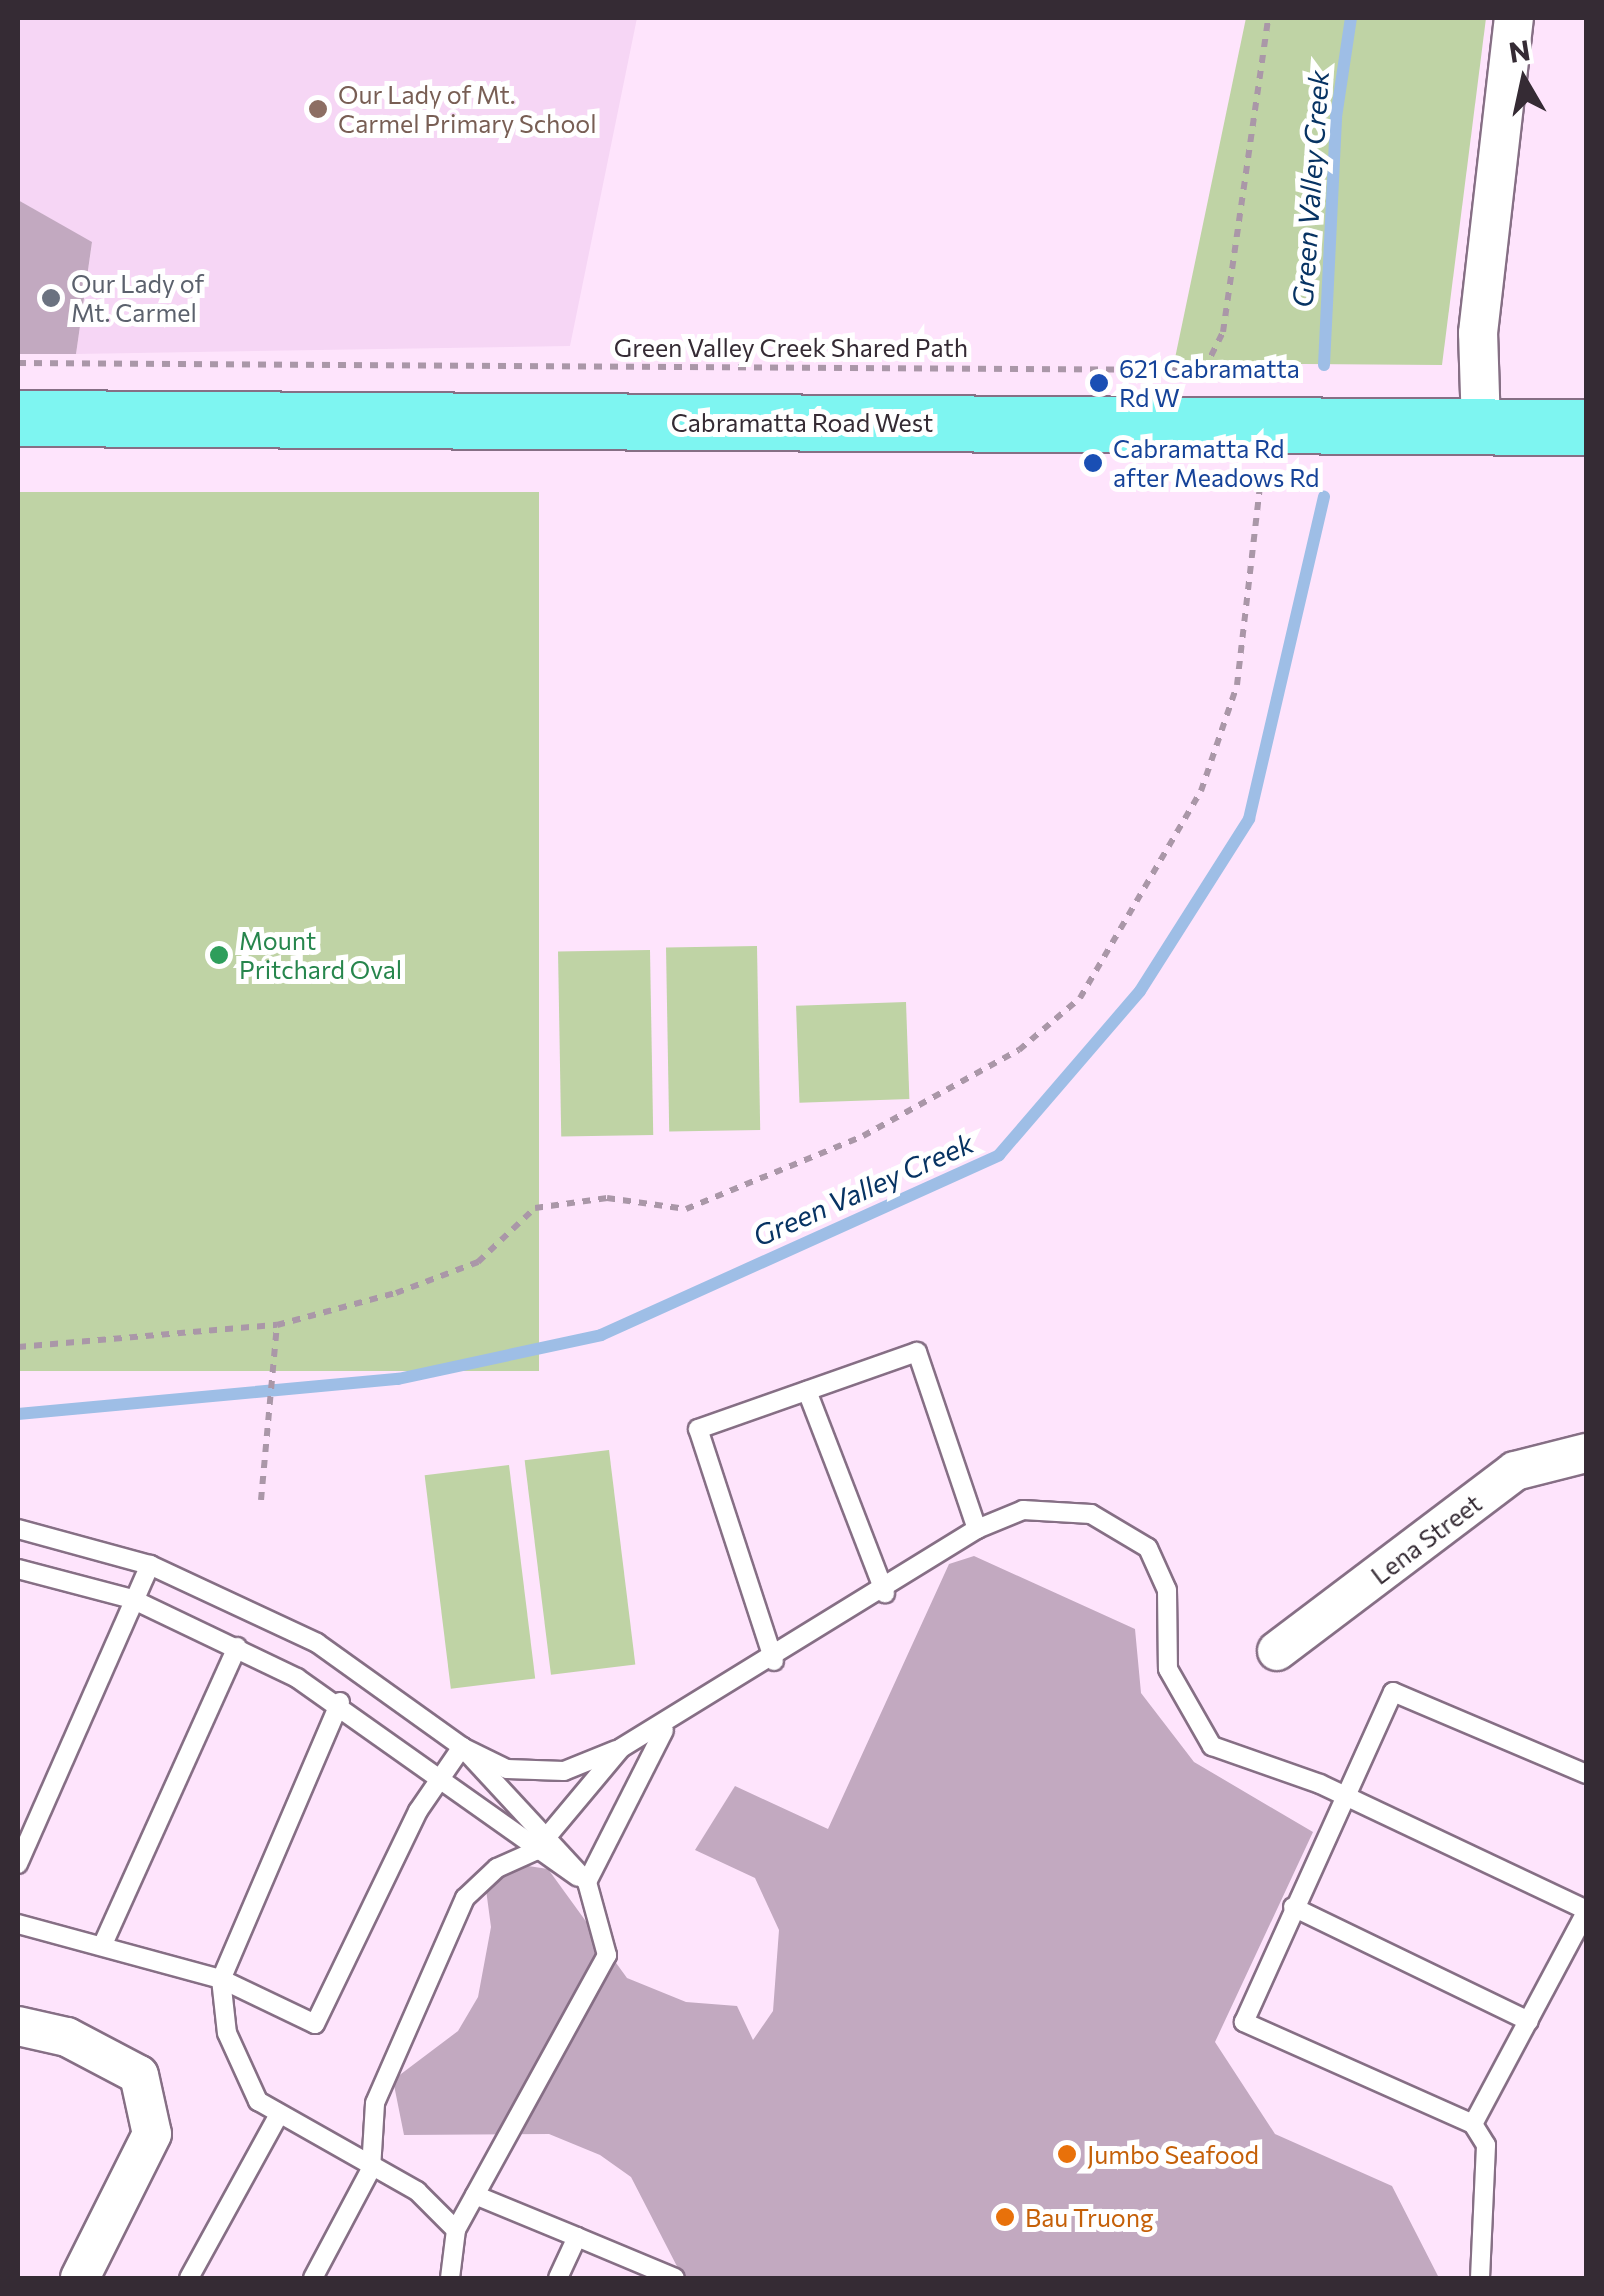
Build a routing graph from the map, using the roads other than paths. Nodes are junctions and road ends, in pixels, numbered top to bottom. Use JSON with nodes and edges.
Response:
{"nodes":[{"id":1,"x":1514,"y":18,"type":"edge"},
{"id":2,"x":18,"y":418,"type":"edge"},
{"id":3,"x":1481,"y":427,"type":"junction"},
{"id":4,"x":1586,"y":427,"type":"edge"},
{"id":5,"x":807,"y":1391,"type":"junction"},
{"id":6,"x":1586,"y":1453,"type":"edge"},
{"id":7,"x":977,"y":1529,"type":"junction"},
{"id":8,"x":18,"y":1530,"type":"edge"},
{"id":9,"x":150,"y":1565,"type":"junction"},
{"id":10,"x":18,"y":1570,"type":"edge"},
{"id":11,"x":885,"y":1592,"type":"junction"},
{"id":12,"x":132,"y":1599,"type":"junction"},
{"id":13,"x":237,"y":1647,"type":"junction"},
{"id":14,"x":1277,"y":1652,"type":"dead end"},
{"id":15,"x":774,"y":1661,"type":"junction"},
{"id":16,"x":340,"y":1702,"type":"junction"},
{"id":17,"x":664,"y":1729,"type":"junction"},
{"id":18,"x":462,"y":1748,"type":"junction"},
{"id":19,"x":622,"y":1748,"type":"junction"},
{"id":20,"x":1586,"y":1774,"type":"edge"},
{"id":21,"x":437,"y":1778,"type":"junction"},
{"id":22,"x":1340,"y":1794,"type":"junction"},
{"id":23,"x":549,"y":1834,"type":"junction"},
{"id":24,"x":535,"y":1851,"type":"junction"},
{"id":25,"x":18,"y":1864,"type":"edge"},
{"id":26,"x":588,"y":1882,"type":"junction"},
{"id":27,"x":1293,"y":1907,"type":"junction"},
{"id":28,"x":1586,"y":1911,"type":"edge"},
{"id":29,"x":18,"y":1924,"type":"edge"},
{"id":30,"x":102,"y":1944,"type":"junction"},
{"id":31,"x":220,"y":1979,"type":"junction"},
{"id":32,"x":1529,"y":2021,"type":"junction"},
{"id":33,"x":18,"y":2026,"type":"edge"},
{"id":34,"x":279,"y":2114,"type":"junction"},
{"id":35,"x":1472,"y":2124,"type":"junction"},
{"id":36,"x":370,"y":2169,"type":"junction"},
{"id":37,"x":475,"y":2195,"type":"junction"},
{"id":38,"x":456,"y":2230,"type":"junction"},
{"id":39,"x":577,"y":2237,"type":"junction"},
{"id":40,"x":80,"y":2278,"type":"edge"},
{"id":41,"x":189,"y":2278,"type":"edge"},
{"id":42,"x":313,"y":2278,"type":"edge"},
{"id":43,"x":450,"y":2278,"type":"edge"},
{"id":44,"x":558,"y":2278,"type":"edge"},
{"id":45,"x":676,"y":2278,"type":"edge"},
{"id":46,"x":1480,"y":2278,"type":"edge"}],
"edges":[{"from":1,"to":3,"type":"street"},
{"from":2,"to":3,"type":"main road","name":"Cabramatta Road West"},
{"from":3,"to":4,"type":"main road","name":"Cabramatta Road West"},
{"from":5,"to":7,"type":"lane"},
{"from":5,"to":11,"type":"lane"},
{"from":5,"to":15,"type":"lane"},
{"from":6,"to":14,"type":"street","name":"Lena Street"},
{"from":7,"to":11,"type":"lane"},
{"from":7,"to":22,"type":"lane"},
{"from":8,"to":9,"type":"lane"},
{"from":9,"to":12,"type":"lane"},
{"from":9,"to":18,"type":"lane"},
{"from":10,"to":12,"type":"lane"},
{"from":11,"to":15,"type":"lane"},
{"from":12,"to":13,"type":"lane"},
{"from":12,"to":25,"type":"lane"},
{"from":13,"to":16,"type":"lane"},
{"from":13,"to":30,"type":"lane"},
{"from":15,"to":17,"type":"lane"},
{"from":16,"to":21,"type":"lane"},
{"from":16,"to":31,"type":"lane"},
{"from":17,"to":19,"type":"lane"},
{"from":17,"to":26,"type":"lane"},
{"from":18,"to":19,"type":"lane"},
{"from":18,"to":21,"type":"lane"},
{"from":18,"to":23,"type":"lane"},
{"from":19,"to":23,"type":"lane"},
{"from":20,"to":22,"type":"lane"},
{"from":21,"to":24,"type":"lane"},
{"from":21,"to":31,"type":"lane"},
{"from":22,"to":27,"type":"lane"},
{"from":22,"to":28,"type":"lane"},
{"from":23,"to":24,"type":"lane"},
{"from":23,"to":26,"type":"lane"},
{"from":24,"to":26,"type":"lane"},
{"from":24,"to":36,"type":"lane"},
{"from":26,"to":37,"type":"lane"},
{"from":27,"to":32,"type":"lane"},
{"from":27,"to":35,"type":"lane"},
{"from":28,"to":32,"type":"lane"},
{"from":29,"to":30,"type":"lane"},
{"from":30,"to":31,"type":"lane"},
{"from":31,"to":34,"type":"lane"},
{"from":32,"to":35,"type":"lane"},
{"from":33,"to":40,"type":"street"},
{"from":34,"to":36,"type":"lane"},
{"from":34,"to":41,"type":"lane"},
{"from":35,"to":46,"type":"lane"},
{"from":36,"to":38,"type":"lane"},
{"from":36,"to":42,"type":"lane"},
{"from":37,"to":38,"type":"lane"},
{"from":37,"to":39,"type":"lane"},
{"from":38,"to":43,"type":"lane"},
{"from":39,"to":44,"type":"lane"},
{"from":39,"to":45,"type":"lane"}]}
